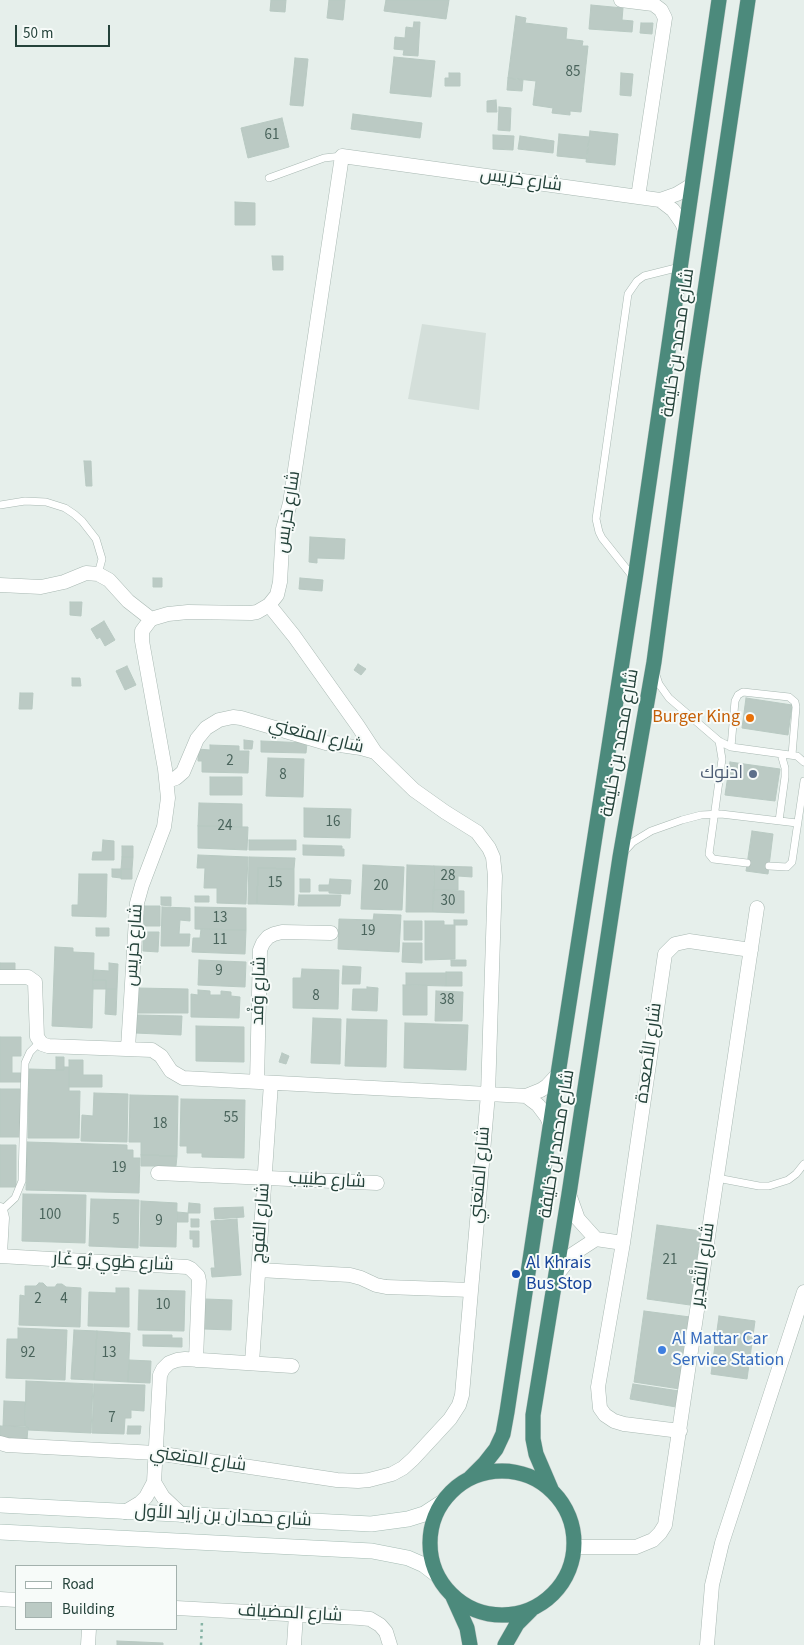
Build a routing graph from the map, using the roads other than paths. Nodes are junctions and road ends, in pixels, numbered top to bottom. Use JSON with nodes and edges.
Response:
{"nodes":[{"id":1,"x":622,"y":0,"type":"edge"},
{"id":2,"x":719,"y":0,"type":"edge"},
{"id":3,"x":748,"y":0,"type":"edge"},
{"id":4,"x":342,"y":156,"type":"junction"},
{"id":5,"x":269,"y":178,"type":"dead end"},
{"id":6,"x":692,"y":185,"type":"junction"},
{"id":7,"x":638,"y":197,"type":"junction"},
{"id":8,"x":660,"y":200,"type":"junction"},
{"id":9,"x":685,"y":230,"type":"junction"},
{"id":10,"x":681,"y":266,"type":"junction"},
{"id":11,"x":0,"y":505,"type":"edge"},
{"id":12,"x":98,"y":574,"type":"junction"},
{"id":13,"x":635,"y":579,"type":"junction"},
{"id":14,"x":0,"y":585,"type":"edge"},
{"id":15,"x":269,"y":605,"type":"junction"},
{"id":16,"x":151,"y":619,"type":"junction"},
{"id":17,"x":654,"y":662,"type":"junction"},
{"id":18,"x":719,"y":742,"type":"junction"},
{"id":19,"x":731,"y":747,"type":"junction"},
{"id":20,"x":375,"y":752,"type":"junction"},
{"id":21,"x":781,"y":754,"type":"junction"},
{"id":22,"x":792,"y":755,"type":"junction"},
{"id":23,"x":804,"y":762,"type":"edge"},
{"id":24,"x":804,"y":780,"type":"edge"},
{"id":25,"x":167,"y":781,"type":"junction"},
{"id":26,"x":713,"y":814,"type":"junction"},
{"id":27,"x":780,"y":821,"type":"junction"},
{"id":28,"x":797,"y":823,"type":"junction"},
{"id":29,"x":620,"y":858,"type":"junction"},
{"id":30,"x":747,"y":863,"type":"dead end"},
{"id":31,"x":769,"y":866,"type":"dead end"},
{"id":32,"x":757,"y":908,"type":"dead end"},
{"id":33,"x":331,"y":933,"type":"dead end"},
{"id":34,"x":751,"y":950,"type":"junction"},
{"id":35,"x":0,"y":977,"type":"edge"},
{"id":36,"x":40,"y":1042,"type":"junction"},
{"id":37,"x":128,"y":1048,"type":"junction"},
{"id":38,"x":558,"y":1074,"type":"junction"},
{"id":39,"x":264,"y":1083,"type":"junction"},
{"id":40,"x":488,"y":1094,"type":"junction"},
{"id":41,"x":526,"y":1096,"type":"junction"},
{"id":42,"x":550,"y":1124,"type":"junction"},
{"id":43,"x":804,"y":1164,"type":"edge"},
{"id":44,"x":158,"y":1173,"type":"dead end"},
{"id":45,"x":265,"y":1178,"type":"junction"},
{"id":46,"x":717,"y":1178,"type":"junction"},
{"id":47,"x":377,"y":1183,"type":"dead end"},
{"id":48,"x":569,"y":1194,"type":"junction"},
{"id":49,"x":0,"y":1211,"type":"edge"},
{"id":50,"x":596,"y":1239,"type":"junction"},
{"id":51,"x":623,"y":1243,"type":"junction"},
{"id":52,"x":0,"y":1255,"type":"edge"},
{"id":53,"x":259,"y":1270,"type":"junction"},
{"id":54,"x":556,"y":1276,"type":"junction"},
{"id":55,"x":471,"y":1290,"type":"junction"},
{"id":56,"x":804,"y":1292,"type":"edge"},
{"id":57,"x":196,"y":1360,"type":"junction"},
{"id":58,"x":252,"y":1364,"type":"junction"},
{"id":59,"x":292,"y":1366,"type":"dead end"},
{"id":60,"x":680,"y":1431,"type":"junction"},
{"id":61,"x":0,"y":1443,"type":"edge"},
{"id":62,"x":156,"y":1453,"type":"junction"},
{"id":63,"x":470,"y":1478,"type":"junction"},
{"id":64,"x":154,"y":1482,"type":"junction"},
{"id":65,"x":551,"y":1489,"type":"junction"},
{"id":66,"x":441,"y":1504,"type":"junction"},
{"id":67,"x":0,"y":1505,"type":"edge"},
{"id":68,"x":125,"y":1512,"type":"junction"},
{"id":69,"x":182,"y":1515,"type":"junction"},
{"id":70,"x":0,"y":1532,"type":"edge"},
{"id":71,"x":575,"y":1547,"type":"junction"},
{"id":72,"x":437,"y":1575,"type":"junction"},
{"id":73,"x":452,"y":1596,"type":"junction"},
{"id":74,"x":0,"y":1599,"type":"edge"},
{"id":75,"x":15,"y":1600,"type":"edge"},
{"id":76,"x":0,"y":1606,"type":"edge"},
{"id":77,"x":178,"y":1608,"type":"edge"},
{"id":78,"x":532,"y":1609,"type":"junction"},
{"id":79,"x":296,"y":1614,"type":"junction"},
{"id":80,"x":89,"y":1630,"type":"edge"},
{"id":81,"x":88,"y":1645,"type":"edge"},
{"id":82,"x":294,"y":1645,"type":"edge"},
{"id":83,"x":390,"y":1645,"type":"edge"},
{"id":84,"x":470,"y":1645,"type":"edge"},
{"id":85,"x":505,"y":1645,"type":"edge"},
{"id":86,"x":707,"y":1645,"type":"edge"}],
"edges":[{"from":1,"to":7,"type":"street"},
{"from":2,"to":6,"type":"highway","name":"شارع محمد بن خليفة"},
{"from":3,"to":17,"type":"highway","name":"شارع محمد بن خليفة"},
{"from":4,"to":5,"type":"lane"},
{"from":4,"to":7,"type":"street","name":"شارع خريس"},
{"from":4,"to":15,"type":"street","name":"شارع خريس"},
{"from":6,"to":8,"type":"street"},
{"from":6,"to":9,"type":"highway","name":"شارع محمد بن خليفة"},
{"from":7,"to":8,"type":"street","name":"شارع خريس"},
{"from":8,"to":9,"type":"street"},
{"from":9,"to":10,"type":"highway","name":"شارع محمد بن خليفة"},
{"from":10,"to":13,"type":"highway","name":"شارع محمد بن خليفة"},
{"from":10,"to":13,"type":"lane"},
{"from":11,"to":12,"type":"lane"},
{"from":12,"to":14,"type":"street"},
{"from":12,"to":16,"type":"street"},
{"from":13,"to":38,"type":"highway","name":"شارع محمد بن خليفة"},
{"from":15,"to":16,"type":"street"},
{"from":15,"to":20,"type":"street"},
{"from":16,"to":25,"type":"street","name":"شارع خريس"},
{"from":17,"to":18,"type":"lane"},
{"from":17,"to":29,"type":"highway","name":"شارع محمد بن خليفة"},
{"from":18,"to":19,"type":"lane"},
{"from":18,"to":26,"type":"lane"},
{"from":19,"to":21,"type":"lane"},
{"from":19,"to":22,"type":"lane"},
{"from":20,"to":25,"type":"street","name":"شارع المتعني"},
{"from":20,"to":40,"type":"street","name":"شارع المتعني"},
{"from":21,"to":22,"type":"lane"},
{"from":21,"to":27,"type":"lane"},
{"from":22,"to":23,"type":"lane"},
{"from":24,"to":28,"type":"lane"},
{"from":25,"to":37,"type":"street","name":"شارع خريس"},
{"from":26,"to":27,"type":"lane"},
{"from":26,"to":29,"type":"lane"},
{"from":26,"to":30,"type":"lane"},
{"from":27,"to":28,"type":"lane"},
{"from":28,"to":31,"type":"lane"},
{"from":29,"to":48,"type":"highway","name":"شارع محمد بن خليفة"},
{"from":32,"to":34,"type":"street","name":"شارع التَّقدِير"},
{"from":33,"to":39,"type":"street","name":"شارع وَفْد"},
{"from":34,"to":46,"type":"street","name":"شارع التَّقدِير"},
{"from":34,"to":51,"type":"street","name":"شارع الأصعدة"},
{"from":35,"to":36,"type":"street"},
{"from":36,"to":37,"type":"street"},
{"from":36,"to":49,"type":"lane"},
{"from":37,"to":39,"type":"street"},
{"from":38,"to":41,"type":"street"},
{"from":38,"to":42,"type":"highway","name":"شارع محمد بن خليفة"},
{"from":39,"to":40,"type":"street"},
{"from":39,"to":45,"type":"street","name":"شارع الفوج"},
{"from":40,"to":41,"type":"street"},
{"from":40,"to":55,"type":"street","name":"شارع المتعني"},
{"from":41,"to":42,"type":"street"},
{"from":42,"to":63,"type":"highway","name":"شارع محمد بن خليفة"},
{"from":43,"to":46,"type":"lane"},
{"from":44,"to":45,"type":"street","name":"شارع طِنِيب"},
{"from":45,"to":47,"type":"street","name":"شارع طِنِيب"},
{"from":45,"to":53,"type":"street","name":"شارع الفوج"},
{"from":46,"to":60,"type":"street","name":"شارع التَّقدِير"},
{"from":48,"to":50,"type":"street"},
{"from":48,"to":54,"type":"highway","name":"شارع محمد بن خليفة"},
{"from":49,"to":52,"type":"street"},
{"from":50,"to":51,"type":"street"},
{"from":50,"to":54,"type":"street"},
{"from":51,"to":60,"type":"street","name":"شارع الأصعدة"},
{"from":52,"to":57,"type":"street","name":"شارع طَوِي بُو غَار"},
{"from":53,"to":55,"type":"street"},
{"from":53,"to":58,"type":"street","name":"شارع الفوج"},
{"from":54,"to":65,"type":"highway","name":"شارع محمد بن خليفة"},
{"from":55,"to":62,"type":"street","name":"شارع المتعني"},
{"from":56,"to":86,"type":"street"},
{"from":57,"to":58,"type":"street"},
{"from":57,"to":62,"type":"street"},
{"from":58,"to":59,"type":"street"},
{"from":60,"to":71,"type":"street","name":"شارع التَّقدِير"},
{"from":61,"to":62,"type":"street","name":"شارع المتعني"},
{"from":62,"to":64,"type":"street"},
{"from":63,"to":65,"type":"highway"},
{"from":63,"to":66,"type":"highway"},
{"from":64,"to":68,"type":"street"},
{"from":64,"to":69,"type":"street"},
{"from":65,"to":71,"type":"highway"},
{"from":66,"to":69,"type":"main road","name":"شارع حمدان بن زايد الأول"},
{"from":66,"to":72,"type":"highway"},
{"from":67,"to":68,"type":"main road","name":"شارع حمدان بن زايد الأول"},
{"from":68,"to":69,"type":"main road","name":"شارع حمدان بن زايد الأول"},
{"from":70,"to":72,"type":"main road","name":"شارع حمدان بن زايد الأول"},
{"from":71,"to":78,"type":"highway"},
{"from":72,"to":73,"type":"highway"},
{"from":73,"to":78,"type":"highway"},
{"from":73,"to":84,"type":"highway"},
{"from":74,"to":75,"type":"street"},
{"from":74,"to":76,"type":"street"},
{"from":77,"to":79,"type":"street","name":"شارع المضياف"},
{"from":78,"to":85,"type":"highway"},
{"from":79,"to":82,"type":"street"},
{"from":79,"to":83,"type":"street","name":"شارع المضياف"},
{"from":80,"to":81,"type":"street"}]}
